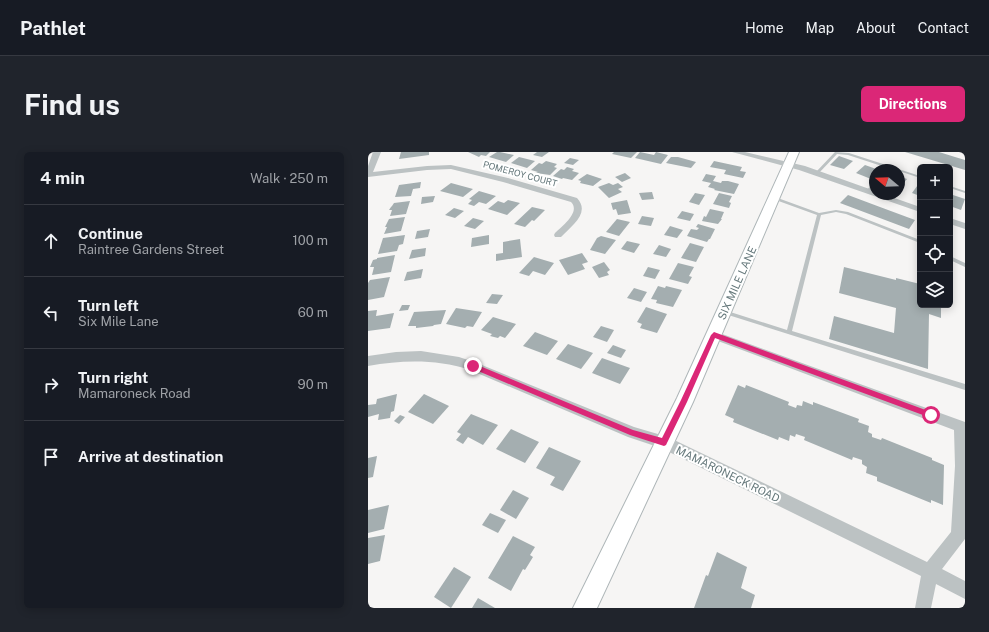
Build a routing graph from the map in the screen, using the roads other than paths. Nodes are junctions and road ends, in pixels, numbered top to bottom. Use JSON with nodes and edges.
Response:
{"nodes":[{"id":1,"x":377,"y":152,"type":"edge"},
{"id":2,"x":736,"y":152,"type":"edge"},
{"id":3,"x":791,"y":158,"type":"edge"},
{"id":4,"x":875,"y":164,"type":"edge"},
{"id":5,"x":905,"y":172,"type":"edge"},
{"id":6,"x":817,"y":173,"type":"junction"},
{"id":7,"x":368,"y":175,"type":"edge"},
{"id":8,"x":917,"y":176,"type":"edge"},
{"id":9,"x":953,"y":188,"type":"edge"},
{"id":10,"x":869,"y":192,"type":"edge"},
{"id":11,"x":965,"y":192,"type":"edge"},
{"id":12,"x":774,"y":198,"type":"junction"},
{"id":13,"x":892,"y":200,"type":"edge"},
{"id":14,"x":917,"y":209,"type":"edge"},
{"id":15,"x":819,"y":214,"type":"junction"},
{"id":16,"x":953,"y":222,"type":"edge"},
{"id":17,"x":965,"y":226,"type":"edge"},
{"id":18,"x":558,"y":235,"type":"dead end"},
{"id":19,"x":917,"y":241,"type":"edge"},
{"id":20,"x":953,"y":259,"type":"edge"},
{"id":21,"x":965,"y":265,"type":"edge"},
{"id":22,"x":724,"y":312,"type":"junction"},
{"id":23,"x":789,"y":333,"type":"junction"},
{"id":24,"x":714,"y":335,"type":"junction"},
{"id":25,"x":368,"y":361,"type":"edge"},
{"id":26,"x":965,"y":387,"type":"edge"},
{"id":27,"x":962,"y":427,"type":"edge"},
{"id":28,"x":664,"y":442,"type":"junction"},
{"id":29,"x":930,"y":572,"type":"junction"},
{"id":30,"x":965,"y":591,"type":"edge"},
{"id":31,"x":585,"y":608,"type":"edge"},
{"id":32,"x":923,"y":608,"type":"edge"}],
"edges":[{"from":1,"to":7,"type":"street"},
{"from":2,"to":3,"type":"street"},
{"from":3,"to":6,"type":"street"},
{"from":3,"to":12,"type":"street","name":"SIX MILE LANE"},
{"from":4,"to":6,"type":"lane"},
{"from":5,"to":8,"type":"lane"},
{"from":6,"to":10,"type":"street"},
{"from":7,"to":18,"type":"street","name":"POMEROY COURT"},
{"from":9,"to":11,"type":"lane"},
{"from":12,"to":15,"type":"lane"},
{"from":12,"to":22,"type":"street","name":"SIX MILE LANE"},
{"from":13,"to":14,"type":"street"},
{"from":15,"to":19,"type":"lane"},
{"from":15,"to":23,"type":"lane"},
{"from":16,"to":17,"type":"street"},
{"from":20,"to":21,"type":"lane"},
{"from":22,"to":23,"type":"lane"},
{"from":22,"to":24,"type":"street","name":"SIX MILE LANE"},
{"from":23,"to":26,"type":"lane"},
{"from":24,"to":27,"type":"street"},
{"from":24,"to":28,"type":"street","name":"SIX MILE LANE"},
{"from":25,"to":28,"type":"street","name":"MAMARONECK ROAD"},
{"from":27,"to":29,"type":"street"},
{"from":28,"to":29,"type":"street","name":"MAMARONECK ROAD"},
{"from":28,"to":31,"type":"street","name":"SIX MILE LANE"},
{"from":29,"to":30,"type":"street","name":"MAMARONECK ROAD"},
{"from":29,"to":32,"type":"street"}]}
